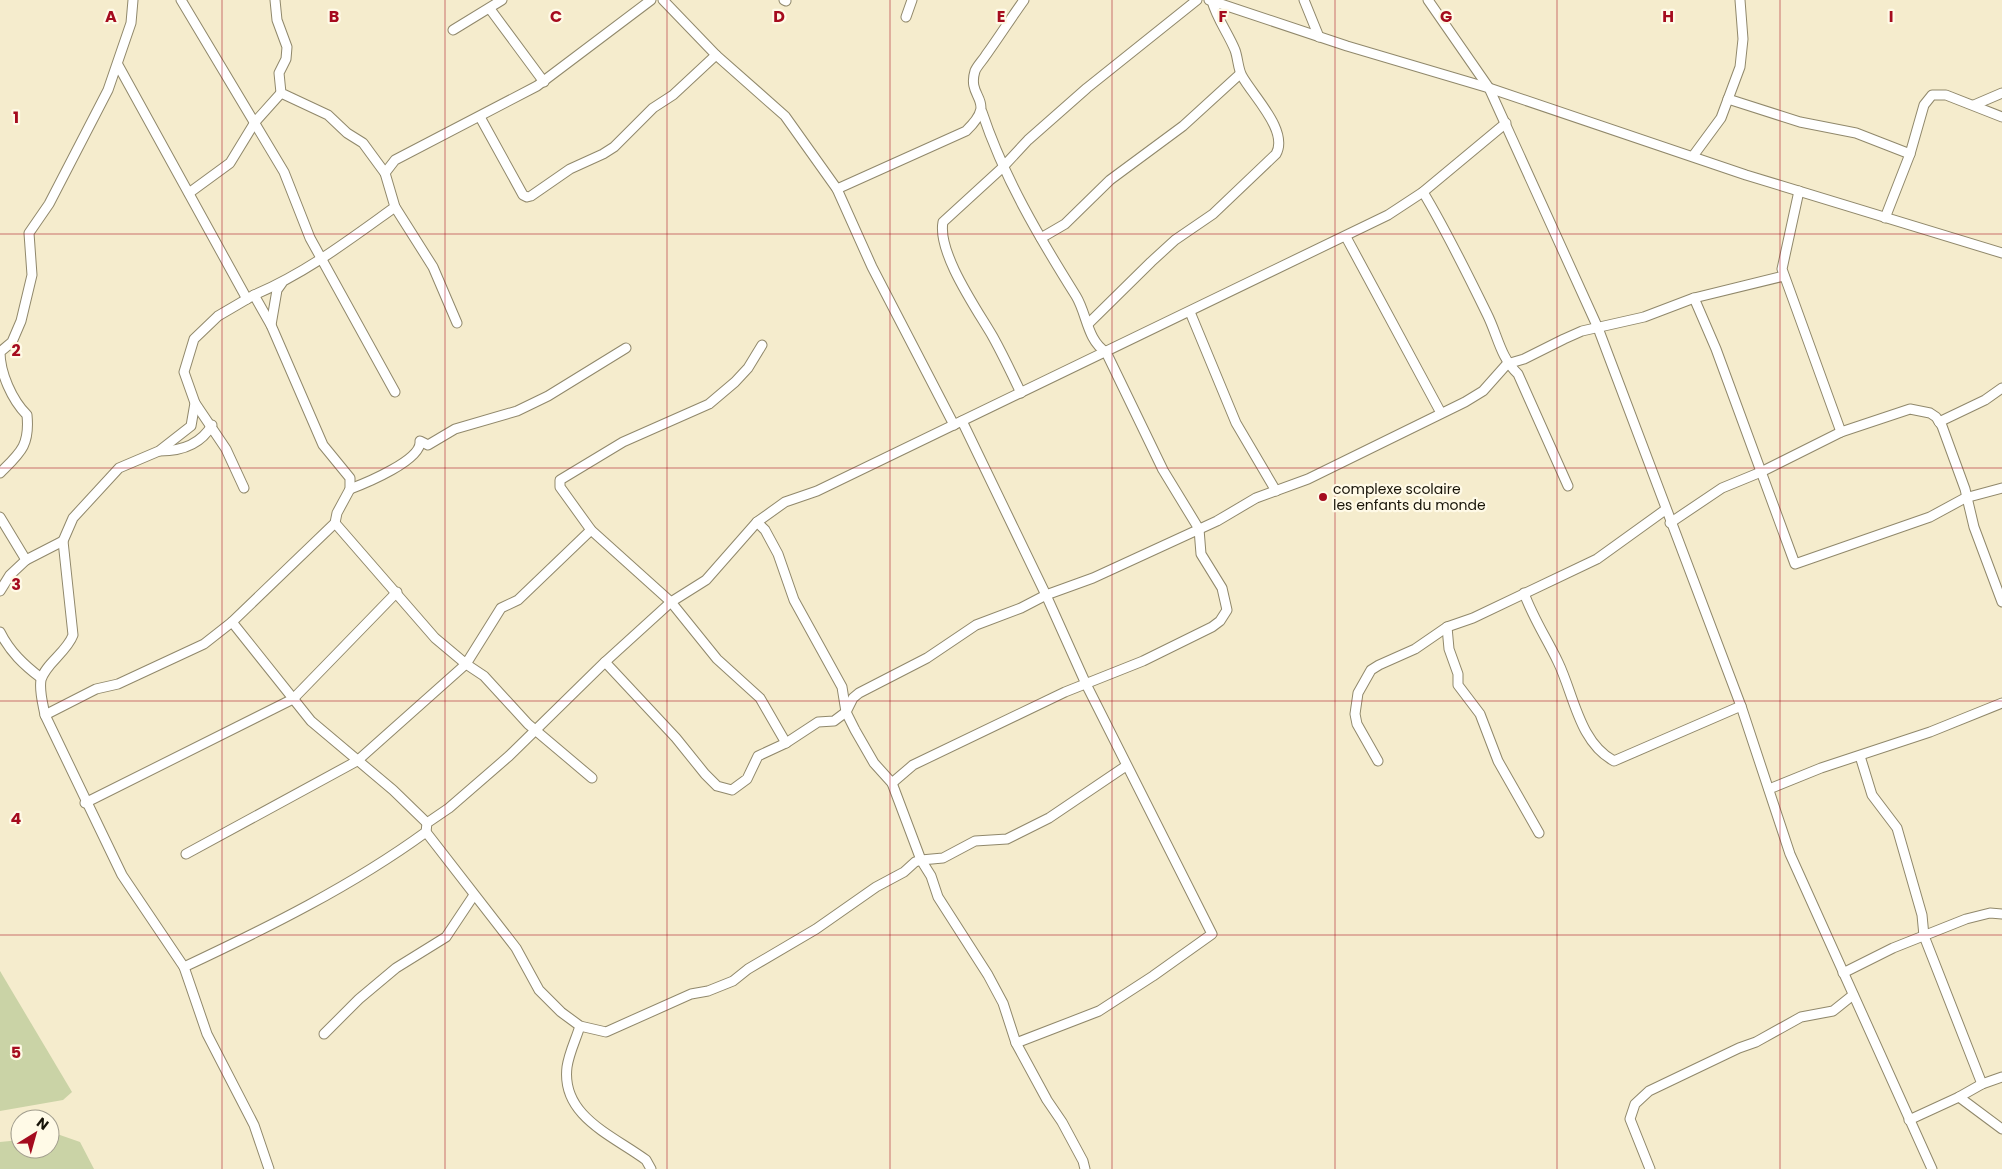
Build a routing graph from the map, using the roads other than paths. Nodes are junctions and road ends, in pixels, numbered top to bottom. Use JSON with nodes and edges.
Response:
{"nodes":[{"id":1,"x":133,"y":0,"type":"edge"},
{"id":2,"x":181,"y":0,"type":"edge"},
{"id":3,"x":274,"y":0,"type":"edge"},
{"id":4,"x":502,"y":0,"type":"edge"},
{"id":5,"x":651,"y":0,"type":"edge"},
{"id":6,"x":912,"y":0,"type":"edge"},
{"id":7,"x":1024,"y":0,"type":"edge"},
{"id":8,"x":1197,"y":0,"type":"edge"},
{"id":9,"x":1210,"y":0,"type":"edge"},
{"id":10,"x":1304,"y":0,"type":"edge"},
{"id":11,"x":1428,"y":0,"type":"edge"},
{"id":12,"x":1740,"y":0,"type":"edge"},
{"id":13,"x":669,"y":2,"type":"edge"},
{"id":14,"x":490,"y":9,"type":"junction"},
{"id":15,"x":906,"y":17,"type":"dead end"},
{"id":16,"x":453,"y":30,"type":"dead end"},
{"id":17,"x":1319,"y":37,"type":"junction"},
{"id":18,"x":716,"y":55,"type":"junction"},
{"id":19,"x":118,"y":66,"type":"junction"},
{"id":20,"x":1240,"y":74,"type":"junction"},
{"id":21,"x":544,"y":82,"type":"junction"},
{"id":22,"x":1489,"y":88,"type":"junction"},
{"id":23,"x":281,"y":93,"type":"junction"},
{"id":24,"x":2002,"y":93,"type":"edge"},
{"id":25,"x":1728,"y":99,"type":"junction"},
{"id":26,"x":1974,"y":105,"type":"junction"},
{"id":27,"x":982,"y":112,"type":"junction"},
{"id":28,"x":480,"y":117,"type":"junction"},
{"id":29,"x":2002,"y":117,"type":"edge"},
{"id":30,"x":255,"y":122,"type":"junction"},
{"id":31,"x":1506,"y":123,"type":"junction"},
{"id":32,"x":1910,"y":154,"type":"junction"},
{"id":33,"x":1693,"y":156,"type":"junction"},
{"id":34,"x":1002,"y":168,"type":"junction"},
{"id":35,"x":385,"y":173,"type":"junction"},
{"id":36,"x":837,"y":189,"type":"junction"},
{"id":37,"x":1799,"y":191,"type":"junction"},
{"id":38,"x":1423,"y":192,"type":"junction"},
{"id":39,"x":189,"y":193,"type":"junction"},
{"id":40,"x":395,"y":207,"type":"junction"},
{"id":41,"x":1885,"y":218,"type":"junction"},
{"id":42,"x":1346,"y":237,"type":"junction"},
{"id":43,"x":1041,"y":238,"type":"junction"},
{"id":44,"x":2002,"y":253,"type":"edge"},
{"id":45,"x":322,"y":259,"type":"junction"},
{"id":46,"x":1784,"y":276,"type":"junction"},
{"id":47,"x":282,"y":283,"type":"junction"},
{"id":48,"x":251,"y":297,"type":"junction"},
{"id":49,"x":1694,"y":298,"type":"junction"},
{"id":50,"x":1190,"y":312,"type":"junction"},
{"id":51,"x":458,"y":323,"type":"dead end"},
{"id":52,"x":1088,"y":324,"type":"junction"},
{"id":53,"x":271,"y":325,"type":"junction"},
{"id":54,"x":1598,"y":328,"type":"junction"},
{"id":55,"x":762,"y":345,"type":"dead end"},
{"id":56,"x":626,"y":348,"type":"dead end"},
{"id":57,"x":1106,"y":352,"type":"junction"},
{"id":58,"x":1507,"y":364,"type":"junction"},
{"id":59,"x":2002,"y":388,"type":"edge"},
{"id":60,"x":395,"y":392,"type":"dead end"},
{"id":61,"x":1021,"y":393,"type":"junction"},
{"id":62,"x":195,"y":403,"type":"junction"},
{"id":63,"x":1441,"y":414,"type":"junction"},
{"id":64,"x":1939,"y":422,"type":"junction"},
{"id":65,"x":958,"y":423,"type":"junction"},
{"id":66,"x":212,"y":425,"type":"junction"},
{"id":67,"x":1841,"y":432,"type":"junction"},
{"id":68,"x":159,"y":451,"type":"junction"},
{"id":69,"x":1761,"y":472,"type":"junction"},
{"id":70,"x":0,"y":474,"type":"edge"},
{"id":71,"x":1568,"y":486,"type":"dead end"},
{"id":72,"x":244,"y":488,"type":"dead end"},
{"id":73,"x":2002,"y":488,"type":"edge"},
{"id":74,"x":350,"y":489,"type":"junction"},
{"id":75,"x":1276,"y":491,"type":"junction"},
{"id":76,"x":1965,"y":498,"type":"junction"},
{"id":77,"x":1665,"y":510,"type":"junction"},
{"id":78,"x":0,"y":517,"type":"edge"},
{"id":79,"x":757,"y":522,"type":"junction"},
{"id":80,"x":335,"y":523,"type":"junction"},
{"id":81,"x":1670,"y":523,"type":"junction"},
{"id":82,"x":1199,"y":529,"type":"junction"},
{"id":83,"x":591,"y":530,"type":"junction"},
{"id":84,"x":63,"y":541,"type":"junction"},
{"id":85,"x":26,"y":560,"type":"junction"},
{"id":86,"x":0,"y":591,"type":"edge"},
{"id":87,"x":397,"y":592,"type":"junction"},
{"id":88,"x":1524,"y":593,"type":"junction"},
{"id":89,"x":1046,"y":595,"type":"junction"},
{"id":90,"x":671,"y":602,"type":"junction"},
{"id":91,"x":2002,"y":602,"type":"edge"},
{"id":92,"x":232,"y":622,"type":"junction"},
{"id":93,"x":1447,"y":627,"type":"junction"},
{"id":94,"x":0,"y":632,"type":"edge"},
{"id":95,"x":604,"y":662,"type":"junction"},
{"id":96,"x":466,"y":664,"type":"junction"},
{"id":97,"x":41,"y":678,"type":"junction"},
{"id":98,"x":1086,"y":684,"type":"junction"},
{"id":99,"x":293,"y":699,"type":"junction"},
{"id":100,"x":2002,"y":703,"type":"edge"},
{"id":101,"x":1740,"y":706,"type":"junction"},
{"id":102,"x":846,"y":712,"type":"junction"},
{"id":103,"x":45,"y":715,"type":"junction"},
{"id":104,"x":535,"y":729,"type":"junction"},
{"id":105,"x":786,"y":743,"type":"junction"},
{"id":106,"x":1860,"y":756,"type":"junction"},
{"id":107,"x":357,"y":761,"type":"junction"},
{"id":108,"x":1378,"y":761,"type":"dead end"},
{"id":109,"x":1126,"y":766,"type":"junction"},
{"id":110,"x":592,"y":778,"type":"dead end"},
{"id":111,"x":892,"y":783,"type":"junction"},
{"id":112,"x":1769,"y":790,"type":"junction"},
{"id":113,"x":85,"y":803,"type":"junction"},
{"id":114,"x":427,"y":827,"type":"junction"},
{"id":115,"x":1538,"y":833,"type":"dead end"},
{"id":116,"x":186,"y":854,"type":"dead end"},
{"id":117,"x":921,"y":860,"type":"junction"},
{"id":118,"x":474,"y":895,"type":"junction"},
{"id":119,"x":2002,"y":914,"type":"edge"},
{"id":120,"x":1924,"y":936,"type":"junction"},
{"id":121,"x":184,"y":967,"type":"junction"},
{"id":122,"x":1843,"y":973,"type":"junction"},
{"id":123,"x":1853,"y":995,"type":"junction"},
{"id":124,"x":580,"y":1026,"type":"junction"},
{"id":125,"x":324,"y":1034,"type":"dead end"},
{"id":126,"x":1016,"y":1043,"type":"junction"},
{"id":127,"x":2002,"y":1077,"type":"edge"},
{"id":128,"x":1982,"y":1084,"type":"junction"},
{"id":129,"x":1960,"y":1097,"type":"junction"},
{"id":130,"x":1909,"y":1120,"type":"junction"},
{"id":131,"x":2002,"y":1129,"type":"edge"},
{"id":132,"x":268,"y":1169,"type":"edge"},
{"id":133,"x":651,"y":1169,"type":"edge"},
{"id":134,"x":1085,"y":1169,"type":"edge"},
{"id":135,"x":1650,"y":1169,"type":"edge"},
{"id":136,"x":1932,"y":1169,"type":"edge"}],
"edges":[{"from":1,"to":19,"type":"street"},
{"from":2,"to":30,"type":"street"},
{"from":3,"to":23,"type":"street"},
{"from":4,"to":14,"type":"street"},
{"from":5,"to":21,"type":"street"},
{"from":6,"to":15,"type":"street"},
{"from":7,"to":27,"type":"street"},
{"from":8,"to":34,"type":"street"},
{"from":9,"to":17,"type":"street"},
{"from":9,"to":20,"type":"street"},
{"from":10,"to":17,"type":"street"},
{"from":11,"to":22,"type":"street"},
{"from":12,"to":25,"type":"street"},
{"from":13,"to":18,"type":"street"},
{"from":14,"to":16,"type":"street"},
{"from":14,"to":21,"type":"street"},
{"from":17,"to":22,"type":"street"},
{"from":18,"to":28,"type":"street"},
{"from":18,"to":36,"type":"street"},
{"from":19,"to":39,"type":"street"},
{"from":19,"to":70,"type":"street"},
{"from":20,"to":43,"type":"street"},
{"from":20,"to":52,"type":"street"},
{"from":21,"to":28,"type":"street"},
{"from":22,"to":31,"type":"street"},
{"from":22,"to":33,"type":"street"},
{"from":23,"to":30,"type":"street"},
{"from":23,"to":35,"type":"street"},
{"from":24,"to":26,"type":"street"},
{"from":25,"to":32,"type":"street"},
{"from":25,"to":33,"type":"street"},
{"from":26,"to":29,"type":"street"},
{"from":26,"to":32,"type":"street"},
{"from":27,"to":34,"type":"street"},
{"from":27,"to":36,"type":"street"},
{"from":28,"to":35,"type":"street"},
{"from":30,"to":39,"type":"street"},
{"from":30,"to":45,"type":"street"},
{"from":31,"to":38,"type":"street"},
{"from":31,"to":54,"type":"street"},
{"from":32,"to":41,"type":"street"},
{"from":33,"to":37,"type":"street"},
{"from":34,"to":43,"type":"street"},
{"from":34,"to":61,"type":"street"},
{"from":35,"to":40,"type":"street"},
{"from":36,"to":65,"type":"street"},
{"from":37,"to":41,"type":"street"},
{"from":37,"to":46,"type":"street"},
{"from":38,"to":42,"type":"street"},
{"from":38,"to":58,"type":"street"},
{"from":39,"to":48,"type":"street"},
{"from":40,"to":45,"type":"street"},
{"from":40,"to":51,"type":"street"},
{"from":41,"to":44,"type":"street"},
{"from":42,"to":50,"type":"street"},
{"from":42,"to":63,"type":"street"},
{"from":43,"to":52,"type":"street"},
{"from":45,"to":47,"type":"street"},
{"from":45,"to":60,"type":"street"},
{"from":46,"to":49,"type":"street"},
{"from":46,"to":67,"type":"street"},
{"from":47,"to":48,"type":"street"},
{"from":47,"to":53,"type":"street"},
{"from":48,"to":53,"type":"street"},
{"from":48,"to":62,"type":"street"},
{"from":49,"to":54,"type":"street"},
{"from":49,"to":69,"type":"street"},
{"from":50,"to":57,"type":"street"},
{"from":50,"to":75,"type":"street"},
{"from":52,"to":57,"type":"street"},
{"from":53,"to":74,"type":"street"},
{"from":54,"to":58,"type":"street"},
{"from":54,"to":77,"type":"street"},
{"from":55,"to":83,"type":"street"},
{"from":56,"to":74,"type":"street"},
{"from":57,"to":61,"type":"street"},
{"from":57,"to":82,"type":"street"},
{"from":58,"to":63,"type":"street"},
{"from":58,"to":71,"type":"street"},
{"from":59,"to":64,"type":"street"},
{"from":61,"to":65,"type":"street"},
{"from":62,"to":66,"type":"street"},
{"from":62,"to":68,"type":"street"},
{"from":63,"to":75,"type":"street"},
{"from":64,"to":67,"type":"street"},
{"from":64,"to":76,"type":"street"},
{"from":65,"to":79,"type":"street"},
{"from":65,"to":89,"type":"street"},
{"from":66,"to":68,"type":"street"},
{"from":66,"to":72,"type":"street"},
{"from":67,"to":69,"type":"street"},
{"from":68,"to":84,"type":"street"},
{"from":69,"to":76,"type":"street"},
{"from":69,"to":81,"type":"street"},
{"from":73,"to":76,"type":"street"},
{"from":74,"to":80,"type":"street"},
{"from":75,"to":82,"type":"street"},
{"from":76,"to":91,"type":"street"},
{"from":77,"to":81,"type":"street"},
{"from":77,"to":88,"type":"street"},
{"from":78,"to":85,"type":"street"},
{"from":79,"to":90,"type":"street"},
{"from":79,"to":102,"type":"street"},
{"from":80,"to":87,"type":"street"},
{"from":80,"to":92,"type":"street"},
{"from":81,"to":101,"type":"street"},
{"from":82,"to":89,"type":"street"},
{"from":82,"to":98,"type":"street"},
{"from":83,"to":90,"type":"street"},
{"from":83,"to":96,"type":"street"},
{"from":84,"to":85,"type":"street"},
{"from":84,"to":97,"type":"street"},
{"from":85,"to":86,"type":"street"},
{"from":87,"to":96,"type":"street"},
{"from":87,"to":99,"type":"street"},
{"from":88,"to":93,"type":"street"},
{"from":88,"to":101,"type":"street"},
{"from":89,"to":98,"type":"street"},
{"from":89,"to":102,"type":"street"},
{"from":90,"to":95,"type":"street"},
{"from":90,"to":105,"type":"street"},
{"from":92,"to":99,"type":"street"},
{"from":92,"to":103,"type":"street"},
{"from":93,"to":108,"type":"street"},
{"from":93,"to":115,"type":"street"},
{"from":94,"to":97,"type":"street"},
{"from":95,"to":104,"type":"street"},
{"from":95,"to":105,"type":"street"},
{"from":96,"to":104,"type":"street"},
{"from":96,"to":107,"type":"street"},
{"from":97,"to":103,"type":"street"},
{"from":98,"to":109,"type":"street"},
{"from":98,"to":111,"type":"street"},
{"from":99,"to":107,"type":"street"},
{"from":99,"to":113,"type":"street"},
{"from":100,"to":106,"type":"street"},
{"from":101,"to":112,"type":"street"},
{"from":102,"to":105,"type":"street"},
{"from":102,"to":111,"type":"street"},
{"from":103,"to":113,"type":"street"},
{"from":104,"to":110,"type":"street"},
{"from":104,"to":114,"type":"street"},
{"from":106,"to":112,"type":"street"},
{"from":106,"to":120,"type":"street"},
{"from":107,"to":114,"type":"street"},
{"from":107,"to":116,"type":"street"},
{"from":109,"to":117,"type":"street"},
{"from":109,"to":126,"type":"street"},
{"from":111,"to":117,"type":"street"},
{"from":112,"to":122,"type":"street"},
{"from":113,"to":121,"type":"street"},
{"from":114,"to":118,"type":"street"},
{"from":114,"to":121,"type":"street"},
{"from":117,"to":124,"type":"street"},
{"from":117,"to":126,"type":"street"},
{"from":118,"to":124,"type":"street"},
{"from":118,"to":125,"type":"street"},
{"from":119,"to":120,"type":"street"},
{"from":120,"to":122,"type":"street"},
{"from":120,"to":128,"type":"street"},
{"from":121,"to":132,"type":"street"},
{"from":122,"to":123,"type":"street"},
{"from":123,"to":130,"type":"street"},
{"from":123,"to":135,"type":"street"},
{"from":124,"to":133,"type":"street"},
{"from":126,"to":134,"type":"street"},
{"from":127,"to":128,"type":"street"},
{"from":128,"to":129,"type":"street"},
{"from":129,"to":130,"type":"street"},
{"from":129,"to":131,"type":"street"},
{"from":130,"to":136,"type":"street"}]}
